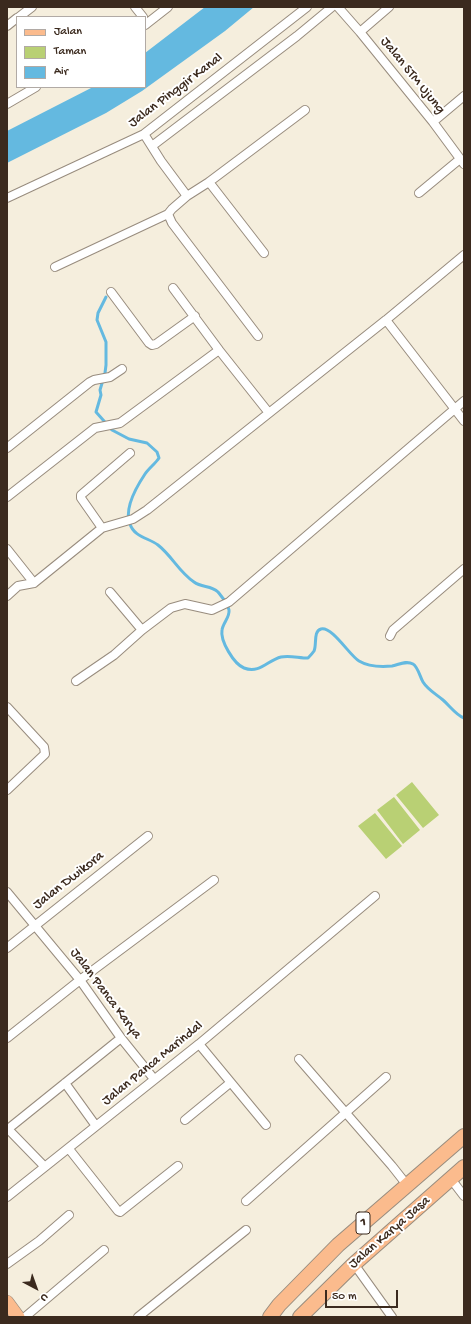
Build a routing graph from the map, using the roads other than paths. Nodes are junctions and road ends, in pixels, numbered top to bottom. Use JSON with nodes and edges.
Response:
{"nodes":[{"id":1,"x":32,"y":7,"type":"edge"},
{"id":2,"x":135,"y":7,"type":"edge"},
{"id":3,"x":168,"y":7,"type":"edge"},
{"id":4,"x":307,"y":7,"type":"edge"},
{"id":5,"x":332,"y":7,"type":"edge"},
{"id":6,"x":338,"y":7,"type":"edge"},
{"id":7,"x":389,"y":7,"type":"edge"},
{"id":8,"x":21,"y":16,"type":"edge"},
{"id":9,"x":141,"y":16,"type":"edge"},
{"id":10,"x":16,"y":19,"type":"edge"},
{"id":11,"x":146,"y":20,"type":"edge"},
{"id":12,"x":7,"y":26,"type":"edge"},
{"id":13,"x":360,"y":32,"type":"junction"},
{"id":14,"x":34,"y":88,"type":"edge"},
{"id":15,"x":464,"y":96,"type":"edge"},
{"id":16,"x":7,"y":104,"type":"edge"},
{"id":17,"x":304,"y":110,"type":"dead end"},
{"id":18,"x":433,"y":122,"type":"junction"},
{"id":19,"x":144,"y":134,"type":"junction"},
{"id":20,"x":152,"y":146,"type":"junction"},
{"id":21,"x":462,"y":161,"type":"edge"},
{"id":22,"x":208,"y":182,"type":"junction"},
{"id":23,"x":419,"y":193,"type":"dead end"},
{"id":24,"x":187,"y":196,"type":"junction"},
{"id":25,"x":7,"y":198,"type":"edge"},
{"id":26,"x":168,"y":214,"type":"junction"},
{"id":27,"x":264,"y":253,"type":"dead end"},
{"id":28,"x":464,"y":255,"type":"edge"},
{"id":29,"x":55,"y":267,"type":"dead end"},
{"id":30,"x":173,"y":288,"type":"dead end"},
{"id":31,"x":111,"y":292,"type":"dead end"},
{"id":32,"x":195,"y":316,"type":"junction"},
{"id":33,"x":386,"y":320,"type":"junction"},
{"id":34,"x":258,"y":336,"type":"dead end"},
{"id":35,"x":218,"y":350,"type":"junction"},
{"id":36,"x":122,"y":369,"type":"dead end"},
{"id":37,"x":464,"y":401,"type":"edge"},
{"id":38,"x":454,"y":409,"type":"junction"},
{"id":39,"x":269,"y":413,"type":"junction"},
{"id":40,"x":464,"y":421,"type":"edge"},
{"id":41,"x":7,"y":448,"type":"edge"},
{"id":42,"x":130,"y":453,"type":"dead end"},
{"id":43,"x":7,"y":497,"type":"edge"},
{"id":44,"x":102,"y":528,"type":"junction"},
{"id":45,"x":7,"y":549,"type":"edge"},
{"id":46,"x":464,"y":569,"type":"edge"},
{"id":47,"x":34,"y":583,"type":"junction"},
{"id":48,"x":110,"y":592,"type":"dead end"},
{"id":49,"x":7,"y":596,"type":"edge"},
{"id":50,"x":142,"y":630,"type":"junction"},
{"id":51,"x":390,"y":636,"type":"dead end"},
{"id":52,"x":76,"y":681,"type":"dead end"},
{"id":53,"x":7,"y":707,"type":"edge"},
{"id":54,"x":7,"y":790,"type":"edge"},
{"id":55,"x":148,"y":836,"type":"dead end"},
{"id":56,"x":214,"y":880,"type":"dead end"},
{"id":57,"x":7,"y":892,"type":"edge"},
{"id":58,"x":375,"y":896,"type":"dead end"},
{"id":59,"x":34,"y":926,"type":"junction"},
{"id":60,"x":7,"y":948,"type":"edge"},
{"id":61,"x":80,"y":980,"type":"junction"},
{"id":62,"x":7,"y":1038,"type":"edge"},
{"id":63,"x":121,"y":1038,"type":"junction"},
{"id":64,"x":199,"y":1044,"type":"junction"},
{"id":65,"x":299,"y":1059,"type":"dead end"},
{"id":66,"x":386,"y":1077,"type":"dead end"},
{"id":67,"x":154,"y":1079,"type":"junction"},
{"id":68,"x":230,"y":1083,"type":"junction"},
{"id":69,"x":65,"y":1084,"type":"junction"},
{"id":70,"x":346,"y":1114,"type":"junction"},
{"id":71,"x":185,"y":1120,"type":"dead end"},
{"id":72,"x":266,"y":1125,"type":"dead end"},
{"id":73,"x":96,"y":1126,"type":"junction"},
{"id":74,"x":8,"y":1129,"type":"edge"},
{"id":75,"x":464,"y":1136,"type":"edge"},
{"id":76,"x":69,"y":1149,"type":"junction"},
{"id":77,"x":178,"y":1166,"type":"dead end"},
{"id":78,"x":45,"y":1167,"type":"junction"},
{"id":79,"x":464,"y":1168,"type":"edge"},
{"id":80,"x":451,"y":1179,"type":"junction"},
{"id":81,"x":407,"y":1185,"type":"junction"},
{"id":82,"x":464,"y":1196,"type":"edge"},
{"id":83,"x":7,"y":1197,"type":"edge"},
{"id":84,"x":246,"y":1201,"type":"dead end"},
{"id":85,"x":69,"y":1215,"type":"dead end"},
{"id":86,"x":246,"y":1230,"type":"dead end"},
{"id":87,"x":104,"y":1250,"type":"dead end"},
{"id":88,"x":7,"y":1264,"type":"edge"},
{"id":89,"x":354,"y":1264,"type":"junction"},
{"id":90,"x":7,"y":1302,"type":"edge"},
{"id":91,"x":18,"y":1317,"type":"edge"},
{"id":92,"x":25,"y":1317,"type":"edge"},
{"id":93,"x":138,"y":1317,"type":"edge"},
{"id":94,"x":270,"y":1317,"type":"edge"},
{"id":95,"x":300,"y":1317,"type":"edge"},
{"id":96,"x":392,"y":1317,"type":"edge"}],
"edges":[{"from":1,"to":8,"type":"street"},
{"from":2,"to":9,"type":"street"},
{"from":3,"to":11,"type":"street"},
{"from":4,"to":19,"type":"street","name":"Jalan Pinggir Kanal"},
{"from":5,"to":20,"type":"street"},
{"from":6,"to":13,"type":"street","name":"Jalan STM Ujung"},
{"from":7,"to":13,"type":"street"},
{"from":10,"to":12,"type":"street"},
{"from":13,"to":18,"type":"street","name":"Jalan STM Ujung"},
{"from":14,"to":16,"type":"street"},
{"from":15,"to":18,"type":"street"},
{"from":17,"to":22,"type":"street"},
{"from":18,"to":21,"type":"street","name":"Jalan STM Ujung"},
{"from":19,"to":20,"type":"street"},
{"from":19,"to":25,"type":"street","name":"Jalan Pinggir Kanal"},
{"from":20,"to":24,"type":"street"},
{"from":21,"to":23,"type":"street"},
{"from":22,"to":24,"type":"street"},
{"from":22,"to":27,"type":"street"},
{"from":24,"to":26,"type":"street"},
{"from":26,"to":29,"type":"street"},
{"from":26,"to":34,"type":"street"},
{"from":28,"to":33,"type":"street"},
{"from":30,"to":32,"type":"street"},
{"from":31,"to":32,"type":"street"},
{"from":32,"to":35,"type":"street"},
{"from":33,"to":38,"type":"street"},
{"from":33,"to":39,"type":"street"},
{"from":35,"to":39,"type":"street"},
{"from":35,"to":43,"type":"street"},
{"from":36,"to":41,"type":"street"},
{"from":37,"to":38,"type":"street"},
{"from":38,"to":40,"type":"street"},
{"from":38,"to":50,"type":"street"},
{"from":39,"to":44,"type":"street"},
{"from":42,"to":44,"type":"street"},
{"from":44,"to":47,"type":"street"},
{"from":45,"to":47,"type":"street"},
{"from":46,"to":51,"type":"street"},
{"from":47,"to":49,"type":"street"},
{"from":48,"to":50,"type":"street"},
{"from":50,"to":52,"type":"street"},
{"from":53,"to":54,"type":"street"},
{"from":55,"to":59,"type":"street","name":"Jalan Dwikora"},
{"from":56,"to":61,"type":"street"},
{"from":57,"to":59,"type":"street","name":"Jalan Panca Karya"},
{"from":58,"to":64,"type":"street","name":"Jalan Panca Marindal"},
{"from":59,"to":60,"type":"street","name":"Jalan Dwikora"},
{"from":59,"to":61,"type":"street","name":"Jalan Panca Karya"},
{"from":61,"to":62,"type":"street"},
{"from":61,"to":63,"type":"street","name":"Jalan Panca Karya"},
{"from":63,"to":67,"type":"street","name":"Jalan Panca Karya"},
{"from":63,"to":69,"type":"street"},
{"from":64,"to":67,"type":"street","name":"Jalan Panca Marindal"},
{"from":64,"to":68,"type":"street"},
{"from":65,"to":70,"type":"street"},
{"from":66,"to":70,"type":"street"},
{"from":67,"to":73,"type":"street","name":"Jalan Panca Marindal"},
{"from":68,"to":71,"type":"street"},
{"from":68,"to":72,"type":"street"},
{"from":69,"to":73,"type":"street"},
{"from":69,"to":74,"type":"street"},
{"from":70,"to":81,"type":"street"},
{"from":70,"to":84,"type":"street"},
{"from":73,"to":76,"type":"street","name":"Jalan Panca Marindal"},
{"from":74,"to":78,"type":"street"},
{"from":75,"to":81,"type":"highway","name":"Jalan Karya Jasa","number":"1"},
{"from":76,"to":77,"type":"street"},
{"from":76,"to":78,"type":"street","name":"Jalan Panca Marindal"},
{"from":78,"to":83,"type":"street","name":"Jalan Panca Marindal"},
{"from":79,"to":80,"type":"highway","name":"Jalan Karya Jasa","number":"1"},
{"from":80,"to":82,"type":"street"},
{"from":80,"to":89,"type":"highway","name":"Jalan Karya Jasa","number":"1"},
{"from":81,"to":94,"type":"highway","name":"Jalan Karya Jasa","number":"1"},
{"from":85,"to":88,"type":"street"},
{"from":86,"to":93,"type":"street"},
{"from":87,"to":92,"type":"street"},
{"from":89,"to":95,"type":"highway","name":"Jalan Karya Jasa","number":"1"},
{"from":89,"to":96,"type":"street"},
{"from":90,"to":91,"type":"main road"}]}
